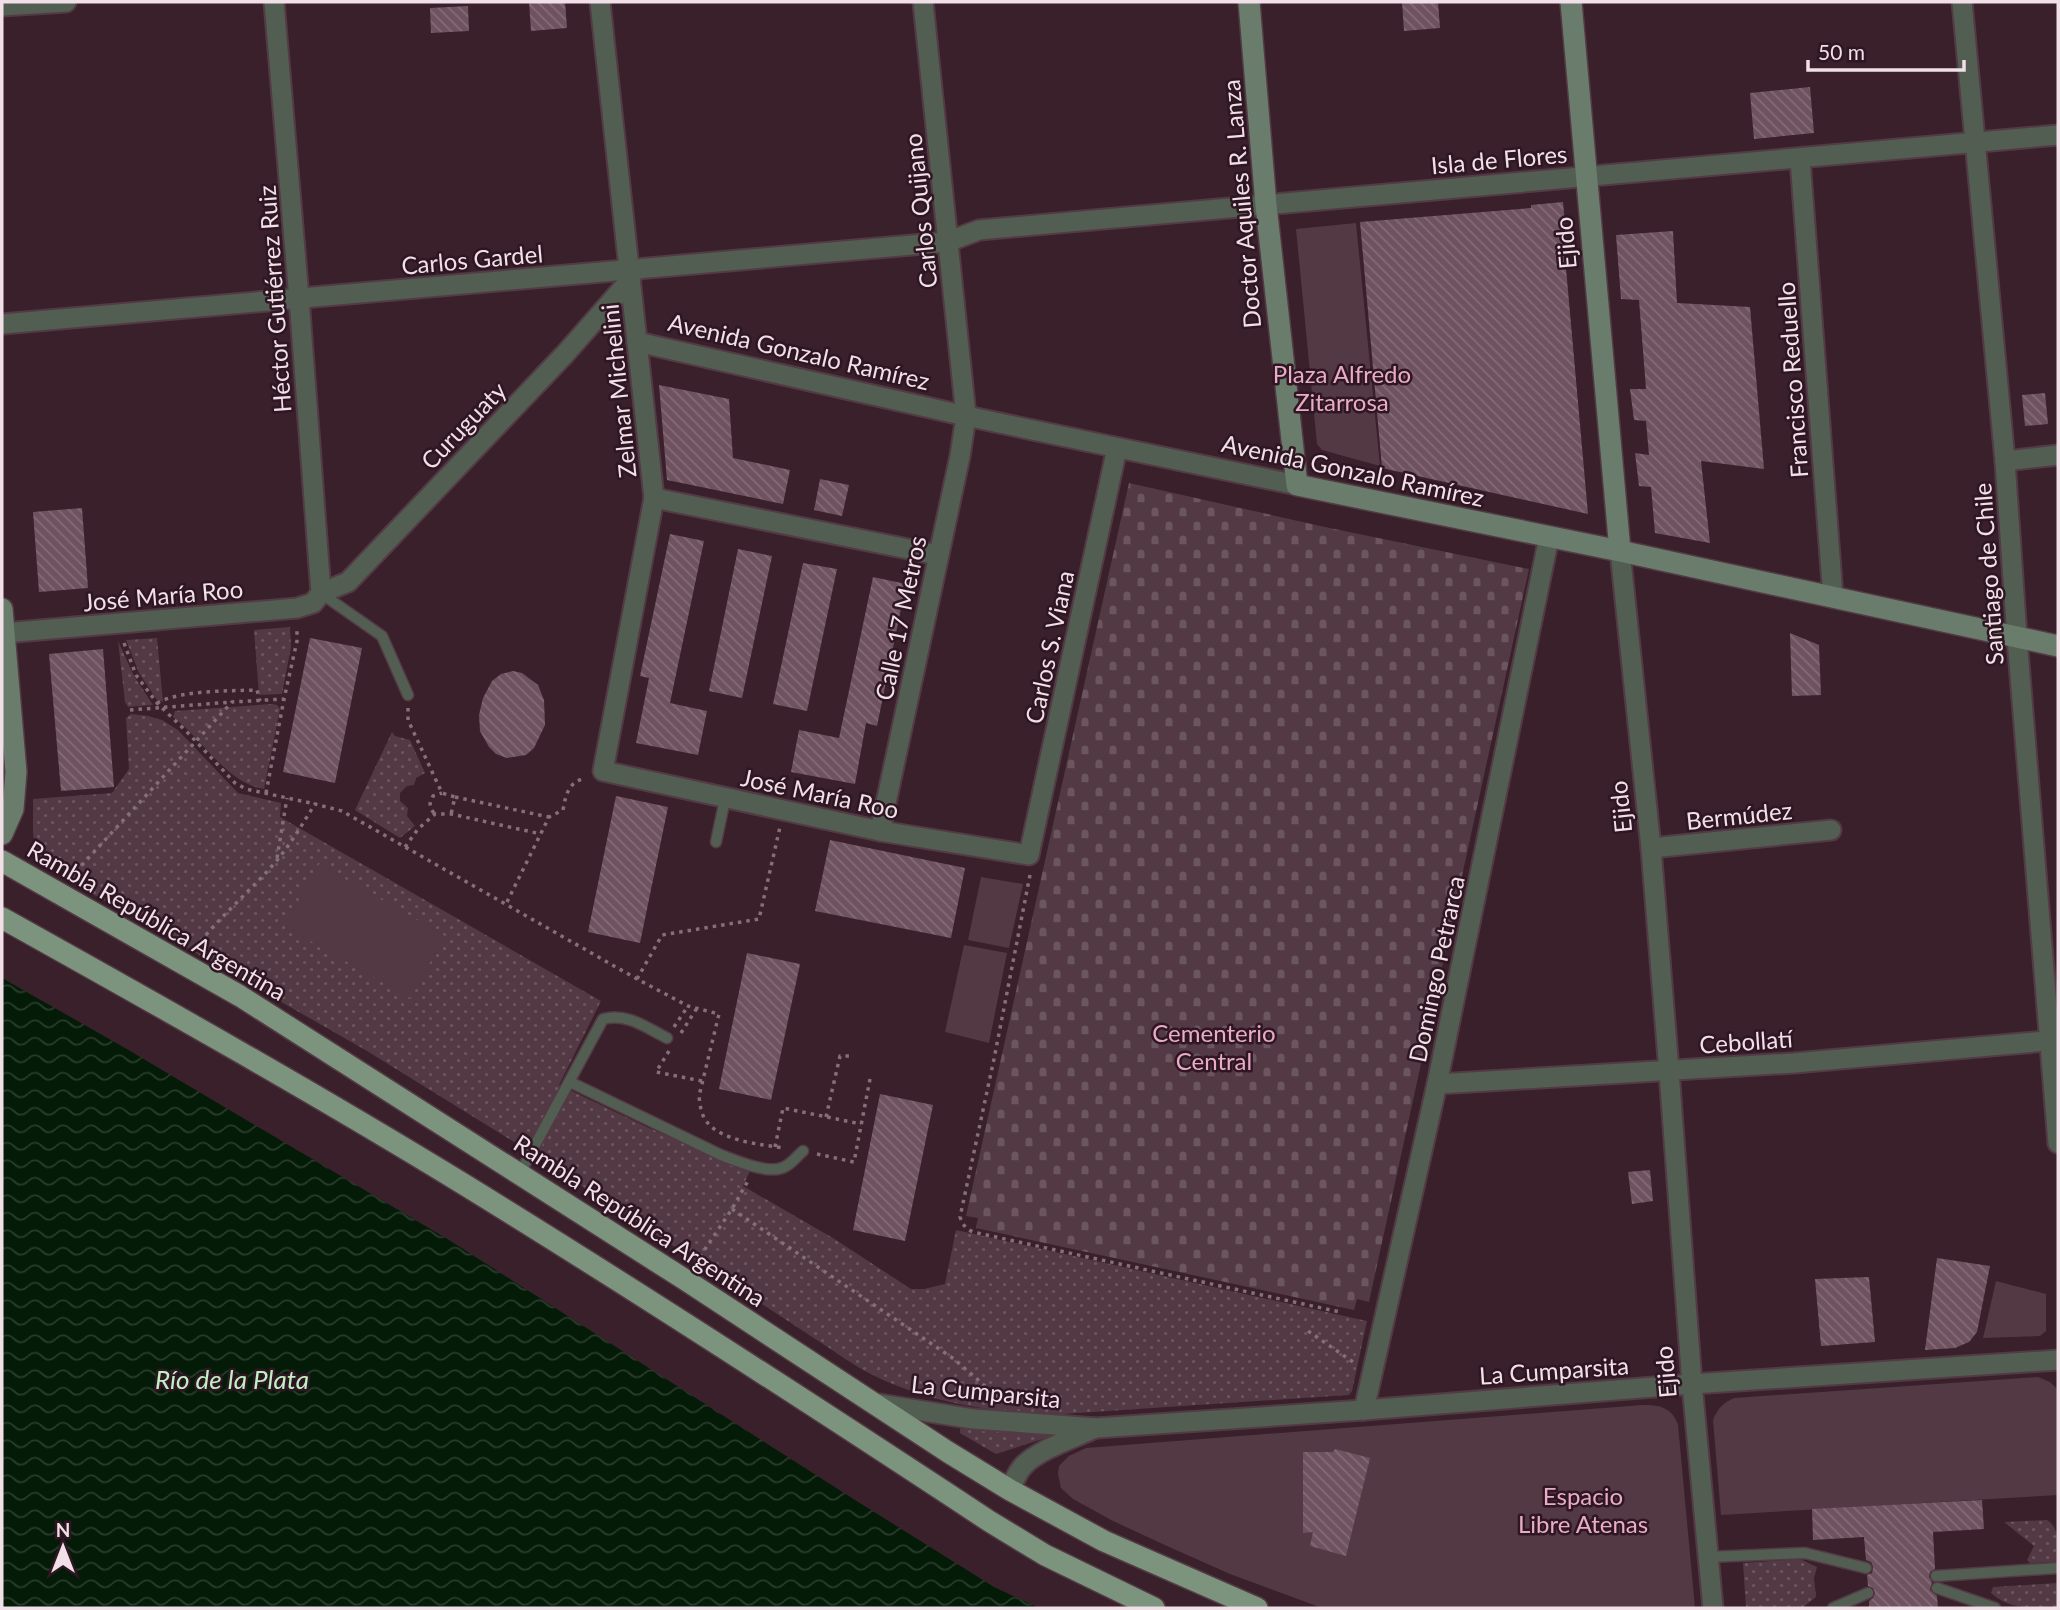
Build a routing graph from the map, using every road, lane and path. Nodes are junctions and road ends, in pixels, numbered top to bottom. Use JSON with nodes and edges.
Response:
{"nodes":[{"id":1,"x":66,"y":2,"type":"edge"},
{"id":2,"x":274,"y":2,"type":"edge"},
{"id":3,"x":600,"y":2,"type":"edge"},
{"id":4,"x":923,"y":2,"type":"edge"},
{"id":5,"x":1249,"y":2,"type":"edge"},
{"id":6,"x":1571,"y":2,"type":"edge"},
{"id":7,"x":1962,"y":2,"type":"edge"},
{"id":8,"x":2,"y":6,"type":"edge"},
{"id":9,"x":2058,"y":135,"type":"edge"},
{"id":10,"x":1974,"y":143,"type":"junction"},
{"id":11,"x":1800,"y":159,"type":"junction"},
{"id":12,"x":1585,"y":176,"type":"junction"},
{"id":13,"x":1266,"y":205,"type":"junction"},
{"id":14,"x":947,"y":242,"type":"junction"},
{"id":15,"x":630,"y":274,"type":"junction"},
{"id":16,"x":299,"y":298,"type":"junction"},
{"id":17,"x":2,"y":324,"type":"edge"},
{"id":18,"x":637,"y":342,"type":"junction"},
{"id":19,"x":966,"y":416,"type":"junction"},
{"id":20,"x":1118,"y":448,"type":"junction"},
{"id":21,"x":2058,"y":455,"type":"edge"},
{"id":22,"x":2005,"y":461,"type":"junction"},
{"id":23,"x":1297,"y":485,"type":"junction"},
{"id":24,"x":654,"y":498,"type":"junction"},
{"id":25,"x":1549,"y":537,"type":"junction"},
{"id":26,"x":1620,"y":551,"type":"junction"},
{"id":27,"x":938,"y":555,"type":"junction"},
{"id":28,"x":321,"y":593,"type":"junction"},
{"id":29,"x":1833,"y":597,"type":"junction"},
{"id":30,"x":298,"y":608,"type":"junction"},
{"id":31,"x":2,"y":609,"type":"edge"},
{"id":32,"x":116,"y":624,"type":"junction"},
{"id":33,"x":4,"y":633,"type":"junction"},
{"id":34,"x":2017,"y":638,"type":"junction"},
{"id":35,"x":2058,"y":646,"type":"edge"},
{"id":36,"x":408,"y":695,"type":"joint"},
{"id":37,"x":284,"y":699,"type":"junction"},
{"id":38,"x":260,"y":701,"type":"junction"},
{"id":39,"x":232,"y":702,"type":"junction"},
{"id":40,"x":157,"y":703,"type":"junction"},
{"id":41,"x":161,"y":708,"type":"junction"},
{"id":42,"x":130,"y":710,"type":"dead end"},
{"id":43,"x":196,"y":743,"type":"junction"},
{"id":44,"x":603,"y":771,"type":"junction"},
{"id":45,"x":266,"y":793,"type":"junction"},
{"id":46,"x":442,"y":793,"type":"junction"},
{"id":47,"x":455,"y":796,"type":"junction"},
{"id":48,"x":287,"y":798,"type":"junction"},
{"id":49,"x":725,"y":799,"type":"junction"},
{"id":50,"x":315,"y":804,"type":"junction"},
{"id":51,"x":783,"y":811,"type":"junction"},
{"id":52,"x":435,"y":814,"type":"junction"},
{"id":53,"x":451,"y":814,"type":"junction"},
{"id":54,"x":549,"y":817,"type":"junction"},
{"id":55,"x":1831,"y":830,"type":"dead end"},
{"id":56,"x":880,"y":831,"type":"junction"},
{"id":57,"x":2,"y":834,"type":"edge"},
{"id":58,"x":541,"y":834,"type":"junction"},
{"id":59,"x":716,"y":842,"type":"dead end"},
{"id":60,"x":405,"y":847,"type":"junction"},
{"id":61,"x":1651,"y":848,"type":"junction"},
{"id":62,"x":1029,"y":855,"type":"junction"},
{"id":63,"x":277,"y":860,"type":"junction"},
{"id":64,"x":2,"y":861,"type":"edge"},
{"id":65,"x":57,"y":892,"type":"junction"},
{"id":66,"x":506,"y":903,"type":"junction"},
{"id":67,"x":2,"y":918,"type":"edge"},
{"id":68,"x":184,"y":964,"type":"junction"},
{"id":69,"x":637,"y":979,"type":"junction"},
{"id":70,"x":688,"y":1006,"type":"junction"},
{"id":71,"x":697,"y":1008,"type":"junction"},
{"id":72,"x":672,"y":1039,"type":"junction"},
{"id":73,"x":2054,"y":1041,"type":"edge"},
{"id":74,"x":670,"y":1051,"type":"dead end"},
{"id":75,"x":854,"y":1056,"type":"dead end"},
{"id":76,"x":1670,"y":1071,"type":"junction"},
{"id":77,"x":870,"y":1079,"type":"dead end"},
{"id":78,"x":702,"y":1081,"type":"junction"},
{"id":79,"x":570,"y":1082,"type":"junction"},
{"id":80,"x":1437,"y":1084,"type":"junction"},
{"id":81,"x":826,"y":1117,"type":"junction"},
{"id":82,"x":861,"y":1124,"type":"junction"},
{"id":83,"x":2058,"y":1143,"type":"edge"},
{"id":84,"x":775,"y":1147,"type":"junction"},
{"id":85,"x":803,"y":1151,"type":"junction"},
{"id":86,"x":757,"y":1167,"type":"junction"},
{"id":87,"x":520,"y":1173,"type":"junction"},
{"id":88,"x":732,"y":1209,"type":"junction"},
{"id":89,"x":684,"y":1279,"type":"junction"},
{"id":90,"x":1340,"y":1312,"type":"dead end"},
{"id":91,"x":1308,"y":1331,"type":"dead end"},
{"id":92,"x":2058,"y":1360,"type":"edge"},
{"id":93,"x":1372,"y":1376,"type":"junction"},
{"id":94,"x":1692,"y":1384,"type":"junction"},
{"id":95,"x":871,"y":1403,"type":"junction"},
{"id":96,"x":1364,"y":1409,"type":"junction"},
{"id":97,"x":1028,"y":1423,"type":"junction"},
{"id":98,"x":1096,"y":1427,"type":"junction"},
{"id":99,"x":1010,"y":1490,"type":"junction"},
{"id":100,"x":1708,"y":1557,"type":"junction"},
{"id":101,"x":1866,"y":1568,"type":"dead end"},
{"id":102,"x":2058,"y":1568,"type":"edge"},
{"id":103,"x":1936,"y":1576,"type":"dead end"},
{"id":104,"x":1937,"y":1588,"type":"dead end"},
{"id":105,"x":1868,"y":1593,"type":"dead end"},
{"id":106,"x":1154,"y":1608,"type":"edge"},
{"id":107,"x":1257,"y":1608,"type":"edge"},
{"id":108,"x":1713,"y":1608,"type":"edge"},
{"id":109,"x":1833,"y":1608,"type":"edge"},
{"id":110,"x":1995,"y":1608,"type":"edge"}],
"edges":[{"from":1,"to":8,"type":"street"},
{"from":2,"to":16,"type":"street","name":"Héctor Gutiérrez Ruiz"},
{"from":3,"to":15,"type":"street","name":"Zelmar Michelini"},
{"from":4,"to":14,"type":"street","name":"Carlos Quijano"},
{"from":5,"to":13,"type":"street","name":"Doctor Aquiles R. Lanza"},
{"from":6,"to":12,"type":"street","name":"Ejido"},
{"from":7,"to":10,"type":"street","name":"Santiago de Chile"},
{"from":9,"to":10,"type":"street","name":"Isla de Flores"},
{"from":10,"to":11,"type":"street","name":"Isla de Flores"},
{"from":10,"to":22,"type":"street","name":"Santiago de Chile"},
{"from":11,"to":12,"type":"street","name":"Isla de Flores"},
{"from":11,"to":29,"type":"street","name":"Francisco Reduello"},
{"from":12,"to":13,"type":"street","name":"Isla de Flores"},
{"from":12,"to":26,"type":"street","name":"Ejido"},
{"from":13,"to":14,"type":"street","name":"Isla de Flores"},
{"from":13,"to":23,"type":"street","name":"Doctor Aquiles R. Lanza"},
{"from":14,"to":15,"type":"street","name":"Carlos Gardel"},
{"from":14,"to":19,"type":"street","name":"Carlos Quijano"},
{"from":15,"to":16,"type":"street","name":"Carlos Gardel"},
{"from":15,"to":18,"type":"street","name":"Zelmar Michelini"},
{"from":15,"to":28,"type":"street","name":"Curuguaty"},
{"from":16,"to":17,"type":"street","name":"Carlos Gardel"},
{"from":16,"to":28,"type":"street","name":"Héctor Gutiérrez Ruiz"},
{"from":18,"to":19,"type":"street","name":"Avenida Gonzalo Ramírez"},
{"from":18,"to":24,"type":"street","name":"Zelmar Michelini"},
{"from":19,"to":20,"type":"street","name":"Avenida Gonzalo Ramírez"},
{"from":19,"to":27,"type":"street","name":"Calle 17 Metros"},
{"from":20,"to":23,"type":"street","name":"Avenida Gonzalo Ramírez"},
{"from":20,"to":62,"type":"street","name":"Carlos S. Viana"},
{"from":21,"to":22,"type":"street"},
{"from":22,"to":34,"type":"street","name":"Santiago de Chile"},
{"from":23,"to":25,"type":"street","name":"Avenida Gonzalo Ramírez"},
{"from":24,"to":27,"type":"street"},
{"from":24,"to":44,"type":"street","name":"Zelmar Michelini"},
{"from":25,"to":26,"type":"street","name":"Avenida Gonzalo Ramírez"},
{"from":25,"to":80,"type":"street","name":"Domingo Petrarca"},
{"from":26,"to":29,"type":"street","name":"Avenida Gonzalo Ramírez"},
{"from":26,"to":61,"type":"street","name":"Ejido"},
{"from":27,"to":56,"type":"street","name":"Calle 17 Metros"},
{"from":28,"to":30,"type":"street","name":"José María Roo"},
{"from":28,"to":36,"type":"lane"},
{"from":29,"to":34,"type":"street","name":"Avenida Gonzalo Ramírez"},
{"from":30,"to":32,"type":"street","name":"José María Roo"},
{"from":30,"to":37,"type":"path"},
{"from":31,"to":33,"type":"street"},
{"from":32,"to":33,"type":"street","name":"José María Roo"},
{"from":32,"to":40,"type":"path"},
{"from":33,"to":57,"type":"street"},
{"from":34,"to":35,"type":"street","name":"Avenida Gonzalo Ramírez"},
{"from":34,"to":73,"type":"street","name":"Santiago de Chile"},
{"from":36,"to":46,"type":"path"},
{"from":37,"to":38,"type":"path"},
{"from":37,"to":45,"type":"path"},
{"from":38,"to":39,"type":"path"},
{"from":38,"to":40,"type":"path"},
{"from":39,"to":41,"type":"path"},
{"from":39,"to":43,"type":"path"},
{"from":40,"to":41,"type":"path"},
{"from":41,"to":42,"type":"path"},
{"from":41,"to":43,"type":"path"},
{"from":43,"to":45,"type":"path"},
{"from":43,"to":65,"type":"path"},
{"from":44,"to":49,"type":"street","name":"José María Roo"},
{"from":44,"to":54,"type":"path"},
{"from":45,"to":48,"type":"path"},
{"from":46,"to":47,"type":"path"},
{"from":46,"to":52,"type":"path"},
{"from":47,"to":53,"type":"path"},
{"from":47,"to":54,"type":"path"},
{"from":48,"to":50,"type":"path"},
{"from":48,"to":63,"type":"path"},
{"from":49,"to":51,"type":"street","name":"José María Roo"},
{"from":49,"to":59,"type":"lane"},
{"from":50,"to":60,"type":"path"},
{"from":50,"to":63,"type":"path"},
{"from":51,"to":56,"type":"street","name":"José María Roo"},
{"from":51,"to":69,"type":"path"},
{"from":52,"to":53,"type":"path"},
{"from":52,"to":60,"type":"path"},
{"from":53,"to":58,"type":"path"},
{"from":54,"to":58,"type":"path"},
{"from":55,"to":61,"type":"street","name":"Bermúdez"},
{"from":56,"to":62,"type":"street","name":"José María Roo"},
{"from":58,"to":66,"type":"path"},
{"from":60,"to":66,"type":"path"},
{"from":61,"to":76,"type":"street","name":"Ejido"},
{"from":62,"to":90,"type":"path"},
{"from":63,"to":68,"type":"path"},
{"from":64,"to":65,"type":"main road","name":"Rambla República Argentina"},
{"from":65,"to":68,"type":"main road","name":"Rambla República Argentina"},
{"from":66,"to":69,"type":"path"},
{"from":67,"to":106,"type":"main road"},
{"from":68,"to":87,"type":"main road","name":"Rambla República Argentina"},
{"from":69,"to":70,"type":"path"},
{"from":70,"to":71,"type":"path"},
{"from":70,"to":72,"type":"path"},
{"from":71,"to":72,"type":"path"},
{"from":71,"to":78,"type":"path"},
{"from":72,"to":79,"type":"lane"},
{"from":73,"to":76,"type":"street","name":"Cebollatí"},
{"from":73,"to":83,"type":"street","name":"Santiago de Chile"},
{"from":74,"to":78,"type":"path"},
{"from":75,"to":81,"type":"path"},
{"from":76,"to":80,"type":"street","name":"Cebollatí"},
{"from":76,"to":94,"type":"street","name":"Ejido"},
{"from":77,"to":82,"type":"path"},
{"from":78,"to":84,"type":"path"},
{"from":79,"to":86,"type":"lane"},
{"from":79,"to":87,"type":"lane"},
{"from":80,"to":93,"type":"street","name":"Domingo Petrarca"},
{"from":81,"to":82,"type":"path"},
{"from":81,"to":84,"type":"path"},
{"from":82,"to":85,"type":"path"},
{"from":84,"to":85,"type":"path"},
{"from":85,"to":86,"type":"lane"},
{"from":86,"to":88,"type":"path"},
{"from":87,"to":89,"type":"main road","name":"Rambla República Argentina"},
{"from":88,"to":89,"type":"path"},
{"from":88,"to":97,"type":"path"},
{"from":89,"to":95,"type":"main road","name":"Rambla República Argentina"},
{"from":91,"to":93,"type":"path"},
{"from":92,"to":94,"type":"street","name":"La Cumparsita"},
{"from":93,"to":96,"type":"street","name":"Domingo Petrarca"},
{"from":94,"to":96,"type":"street","name":"La Cumparsita"},
{"from":94,"to":100,"type":"street","name":"Ejido"},
{"from":95,"to":97,"type":"street","name":"La Cumparsita"},
{"from":95,"to":99,"type":"main road","name":"Rambla República Argentina"},
{"from":96,"to":98,"type":"street","name":"La Cumparsita"},
{"from":97,"to":98,"type":"street","name":"La Cumparsita"},
{"from":98,"to":99,"type":"street","name":"La Cumparsita"},
{"from":99,"to":107,"type":"main road","name":"Rambla República Argentina"},
{"from":100,"to":101,"type":"lane"},
{"from":100,"to":108,"type":"street","name":"Ejido"},
{"from":102,"to":103,"type":"lane"},
{"from":104,"to":110,"type":"lane"},
{"from":105,"to":109,"type":"lane"}]}
